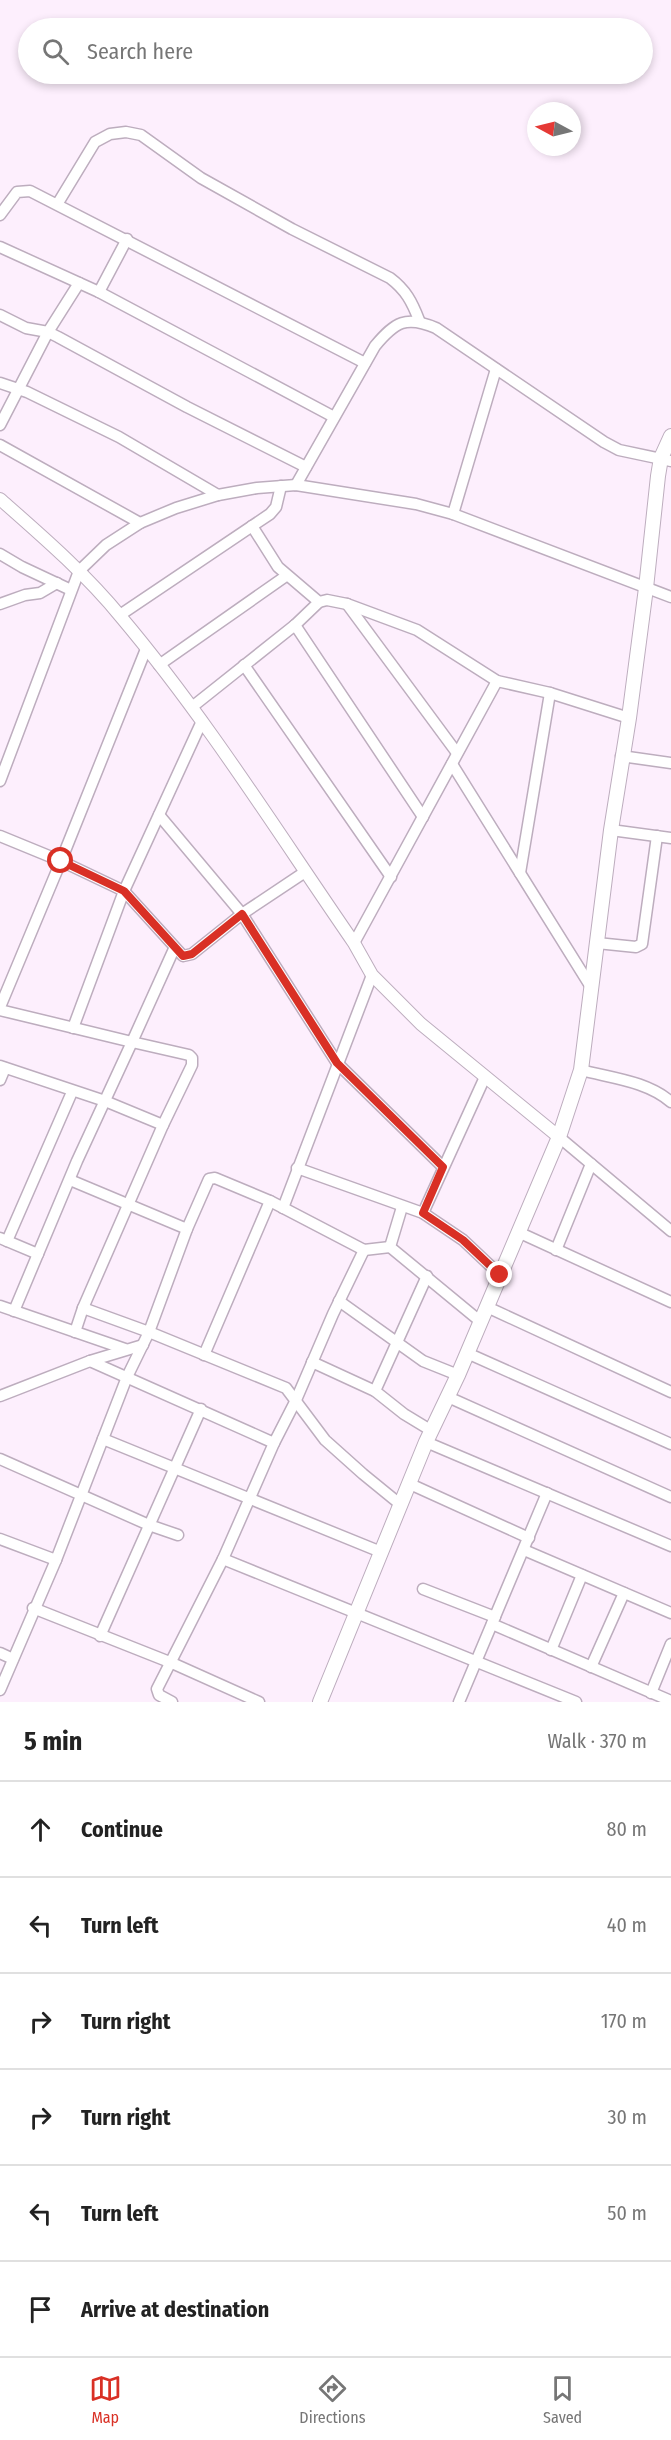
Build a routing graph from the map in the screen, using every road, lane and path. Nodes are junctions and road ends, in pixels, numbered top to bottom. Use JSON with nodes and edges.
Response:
{"nodes":[{"id":1,"x":4,"y":202,"type":"edge"},
{"id":2,"x":58,"y":203,"type":"junction"},
{"id":3,"x":0,"y":215,"type":"edge"},
{"id":4,"x":127,"y":239,"type":"junction"},
{"id":5,"x":0,"y":247,"type":"edge"},
{"id":6,"x":80,"y":283,"type":"junction"},
{"id":7,"x":99,"y":292,"type":"junction"},
{"id":8,"x":0,"y":315,"type":"edge"},
{"id":9,"x":419,"y":320,"type":"junction"},
{"id":10,"x":48,"y":332,"type":"junction"},
{"id":11,"x":365,"y":363,"type":"junction"},
{"id":12,"x":496,"y":369,"type":"junction"},
{"id":13,"x":0,"y":383,"type":"edge"},
{"id":14,"x":18,"y":388,"type":"junction"},
{"id":15,"x":334,"y":417,"type":"junction"},
{"id":16,"x":0,"y":425,"type":"edge"},
{"id":17,"x":671,"y":436,"type":"edge"},
{"id":18,"x":0,"y":445,"type":"edge"},
{"id":19,"x":666,"y":460,"type":"edge"},
{"id":20,"x":306,"y":467,"type":"junction"},
{"id":21,"x":296,"y":485,"type":"junction"},
{"id":22,"x":281,"y":486,"type":"junction"},
{"id":23,"x":218,"y":495,"type":"junction"},
{"id":24,"x":0,"y":499,"type":"edge"},
{"id":25,"x":453,"y":514,"type":"junction"},
{"id":26,"x":140,"y":523,"type":"junction"},
{"id":27,"x":252,"y":526,"type":"junction"},
{"id":28,"x":0,"y":554,"type":"edge"},
{"id":29,"x":79,"y":571,"type":"junction"},
{"id":30,"x":286,"y":576,"type":"junction"},
{"id":31,"x":57,"y":583,"type":"junction"},
{"id":32,"x":646,"y":588,"type":"junction"},
{"id":33,"x":71,"y":590,"type":"junction"},
{"id":34,"x":671,"y":597,"type":"edge"},
{"id":35,"x":319,"y":603,"type":"junction"},
{"id":36,"x":0,"y":604,"type":"edge"},
{"id":37,"x":347,"y":604,"type":"junction"},
{"id":38,"x":120,"y":615,"type":"junction"},
{"id":39,"x":295,"y":625,"type":"junction"},
{"id":40,"x":146,"y":649,"type":"junction"},
{"id":41,"x":159,"y":665,"type":"junction"},
{"id":42,"x":244,"y":665,"type":"junction"},
{"id":43,"x":497,"y":681,"type":"junction"},
{"id":44,"x":550,"y":693,"type":"junction"},
{"id":45,"x":192,"y":707,"type":"junction"},
{"id":46,"x":629,"y":718,"type":"junction"},
{"id":47,"x":202,"y":721,"type":"junction"},
{"id":48,"x":0,"y":747,"type":"edge"},
{"id":49,"x":11,"y":751,"type":"junction"},
{"id":50,"x":457,"y":753,"type":"junction"},
{"id":51,"x":621,"y":756,"type":"junction"},
{"id":52,"x":671,"y":763,"type":"edge"},
{"id":53,"x":452,"y":764,"type":"junction"},
{"id":54,"x":0,"y":781,"type":"edge"},
{"id":55,"x":159,"y":815,"type":"junction"},
{"id":56,"x":423,"y":818,"type":"junction"},
{"id":57,"x":611,"y":830,"type":"junction"},
{"id":58,"x":0,"y":836,"type":"edge"},
{"id":59,"x":657,"y":837,"type":"junction"},
{"id":60,"x":671,"y":838,"type":"edge"},
{"id":61,"x":61,"y":861,"type":"junction"},
{"id":62,"x":305,"y":872,"type":"junction"},
{"id":63,"x":520,"y":873,"type":"junction"},
{"id":64,"x":391,"y":877,"type":"junction"},
{"id":65,"x":124,"y":891,"type":"junction"},
{"id":66,"x":242,"y":914,"type":"junction"},
{"id":67,"x":354,"y":944,"type":"junction"},
{"id":68,"x":597,"y":944,"type":"junction"},
{"id":69,"x":174,"y":949,"type":"junction"},
{"id":70,"x":372,"y":975,"type":"junction"},
{"id":71,"x":591,"y":987,"type":"junction"},
{"id":72,"x":0,"y":1008,"type":"edge"},
{"id":73,"x":73,"y":1028,"type":"junction"},
{"id":74,"x":132,"y":1042,"type":"junction"},
{"id":75,"x":337,"y":1063,"type":"junction"},
{"id":76,"x":3,"y":1067,"type":"edge"},
{"id":77,"x":581,"y":1070,"type":"junction"},
{"id":78,"x":485,"y":1077,"type":"junction"},
{"id":79,"x":0,"y":1080,"type":"edge"},
{"id":80,"x":72,"y":1092,"type":"junction"},
{"id":81,"x":105,"y":1101,"type":"junction"},
{"id":82,"x":671,"y":1102,"type":"edge"},
{"id":83,"x":163,"y":1125,"type":"junction"},
{"id":84,"x":559,"y":1137,"type":"junction"},
{"id":85,"x":591,"y":1164,"type":"junction"},
{"id":86,"x":443,"y":1167,"type":"junction"},
{"id":87,"x":297,"y":1168,"type":"junction"},
{"id":88,"x":70,"y":1180,"type":"junction"},
{"id":89,"x":270,"y":1201,"type":"junction"},
{"id":90,"x":129,"y":1205,"type":"junction"},
{"id":91,"x":402,"y":1207,"type":"junction"},
{"id":92,"x":283,"y":1209,"type":"junction"},
{"id":93,"x":423,"y":1213,"type":"junction"},
{"id":94,"x":187,"y":1229,"type":"junction"},
{"id":95,"x":671,"y":1231,"type":"edge"},
{"id":96,"x":518,"y":1232,"type":"junction"},
{"id":97,"x":4,"y":1239,"type":"edge"},
{"id":98,"x":390,"y":1247,"type":"junction"},
{"id":99,"x":364,"y":1250,"type":"junction"},
{"id":100,"x":556,"y":1250,"type":"junction"},
{"id":101,"x":38,"y":1254,"type":"junction"},
{"id":102,"x":500,"y":1275,"type":"junction"},
{"id":103,"x":427,"y":1276,"type":"junction"},
{"id":104,"x":339,"y":1301,"type":"junction"},
{"id":105,"x":671,"y":1302,"type":"edge"},
{"id":106,"x":0,"y":1306,"type":"edge"},
{"id":107,"x":487,"y":1307,"type":"junction"},
{"id":108,"x":83,"y":1308,"type":"junction"},
{"id":109,"x":14,"y":1311,"type":"junction"},
{"id":110,"x":481,"y":1322,"type":"junction"},
{"id":111,"x":75,"y":1332,"type":"junction"},
{"id":112,"x":149,"y":1332,"type":"junction"},
{"id":113,"x":396,"y":1343,"type":"junction"},
{"id":114,"x":143,"y":1345,"type":"junction"},
{"id":115,"x":125,"y":1350,"type":"junction"},
{"id":116,"x":467,"y":1353,"type":"junction"},
{"id":117,"x":204,"y":1355,"type":"junction"},
{"id":118,"x":90,"y":1361,"type":"junction"},
{"id":119,"x":312,"y":1362,"type":"junction"},
{"id":120,"x":458,"y":1375,"type":"junction"},
{"id":121,"x":127,"y":1377,"type":"junction"},
{"id":122,"x":375,"y":1391,"type":"junction"},
{"id":123,"x":671,"y":1392,"type":"edge"},
{"id":124,"x":0,"y":1396,"type":"edge"},
{"id":125,"x":448,"y":1397,"type":"junction"},
{"id":126,"x":296,"y":1400,"type":"junction"},
{"id":127,"x":201,"y":1409,"type":"junction"},
{"id":128,"x":429,"y":1436,"type":"junction"},
{"id":129,"x":103,"y":1438,"type":"junction"},
{"id":130,"x":670,"y":1440,"type":"edge"},
{"id":131,"x":274,"y":1443,"type":"junction"},
{"id":132,"x":0,"y":1459,"type":"edge"},
{"id":133,"x":174,"y":1469,"type":"junction"},
{"id":134,"x":410,"y":1484,"type":"junction"},
{"id":135,"x":547,"y":1493,"type":"junction"},
{"id":136,"x":81,"y":1495,"type":"junction"},
{"id":137,"x":671,"y":1497,"type":"edge"},
{"id":138,"x":251,"y":1499,"type":"junction"},
{"id":139,"x":401,"y":1504,"type":"junction"},
{"id":140,"x":149,"y":1525,"type":"junction"},
{"id":141,"x":178,"y":1535,"type":"dead end"},
{"id":142,"x":529,"y":1538,"type":"junction"},
{"id":143,"x":0,"y":1539,"type":"edge"},
{"id":144,"x":671,"y":1546,"type":"edge"},
{"id":145,"x":524,"y":1550,"type":"junction"},
{"id":146,"x":381,"y":1552,"type":"junction"},
{"id":147,"x":223,"y":1559,"type":"junction"},
{"id":148,"x":56,"y":1560,"type":"junction"},
{"id":149,"x":582,"y":1575,"type":"junction"},
{"id":150,"x":423,"y":1589,"type":"dead end"},
{"id":151,"x":624,"y":1593,"type":"junction"},
{"id":152,"x":33,"y":1608,"type":"junction"},
{"id":153,"x":357,"y":1613,"type":"junction"},
{"id":154,"x":671,"y":1613,"type":"edge"},
{"id":155,"x":494,"y":1621,"type":"junction"},
{"id":156,"x":100,"y":1636,"type":"junction"},
{"id":157,"x":671,"y":1644,"type":"edge"},
{"id":158,"x":551,"y":1650,"type":"junction"},
{"id":159,"x":0,"y":1653,"type":"edge"},
{"id":160,"x":13,"y":1659,"type":"junction"},
{"id":161,"x":477,"y":1660,"type":"junction"},
{"id":162,"x":172,"y":1663,"type":"junction"},
{"id":163,"x":591,"y":1667,"type":"junction"},
{"id":164,"x":0,"y":1690,"type":"edge"},
{"id":165,"x":651,"y":1693,"type":"junction"},
{"id":166,"x":671,"y":1701,"type":"edge"},
{"id":167,"x":172,"y":1702,"type":"edge"},
{"id":168,"x":259,"y":1702,"type":"edge"},
{"id":169,"x":320,"y":1702,"type":"edge"},
{"id":170,"x":459,"y":1702,"type":"edge"},
{"id":171,"x":576,"y":1702,"type":"edge"}],
"edges":[{"from":1,"to":2,"type":"street"},
{"from":1,"to":3,"type":"street"},
{"from":2,"to":4,"type":"street"},
{"from":2,"to":9,"type":"street"},
{"from":4,"to":7,"type":"street"},
{"from":4,"to":11,"type":"street"},
{"from":5,"to":6,"type":"street"},
{"from":6,"to":7,"type":"street"},
{"from":6,"to":10,"type":"street"},
{"from":7,"to":15,"type":"street"},
{"from":8,"to":10,"type":"street"},
{"from":9,"to":11,"type":"street"},
{"from":9,"to":12,"type":"street"},
{"from":10,"to":14,"type":"street"},
{"from":10,"to":20,"type":"street"},
{"from":11,"to":15,"type":"street"},
{"from":12,"to":19,"type":"street"},
{"from":12,"to":25,"type":"street"},
{"from":13,"to":14,"type":"street"},
{"from":14,"to":16,"type":"street"},
{"from":14,"to":23,"type":"street"},
{"from":15,"to":20,"type":"street"},
{"from":17,"to":19,"type":"main road"},
{"from":18,"to":26,"type":"street"},
{"from":19,"to":32,"type":"main road"},
{"from":20,"to":21,"type":"street"},
{"from":21,"to":22,"type":"street"},
{"from":21,"to":25,"type":"street"},
{"from":22,"to":23,"type":"street"},
{"from":22,"to":27,"type":"street"},
{"from":23,"to":26,"type":"street"},
{"from":24,"to":29,"type":"street"},
{"from":25,"to":32,"type":"street"},
{"from":26,"to":29,"type":"street"},
{"from":27,"to":30,"type":"street"},
{"from":27,"to":38,"type":"street"},
{"from":28,"to":31,"type":"street"},
{"from":29,"to":33,"type":"street"},
{"from":29,"to":38,"type":"street"},
{"from":30,"to":35,"type":"street"},
{"from":30,"to":41,"type":"street"},
{"from":31,"to":33,"type":"street"},
{"from":31,"to":36,"type":"street"},
{"from":32,"to":34,"type":"street"},
{"from":32,"to":46,"type":"main road"},
{"from":33,"to":49,"type":"street"},
{"from":35,"to":37,"type":"street"},
{"from":35,"to":39,"type":"street"},
{"from":37,"to":43,"type":"street"},
{"from":37,"to":50,"type":"street"},
{"from":38,"to":40,"type":"street"},
{"from":39,"to":42,"type":"street"},
{"from":39,"to":56,"type":"street"},
{"from":40,"to":41,"type":"street"},
{"from":40,"to":61,"type":"street"},
{"from":41,"to":45,"type":"street"},
{"from":42,"to":45,"type":"street"},
{"from":42,"to":64,"type":"street"},
{"from":43,"to":44,"type":"street"},
{"from":43,"to":50,"type":"street"},
{"from":44,"to":46,"type":"street"},
{"from":44,"to":63,"type":"street"},
{"from":45,"to":47,"type":"street"},
{"from":46,"to":51,"type":"main road"},
{"from":47,"to":55,"type":"street"},
{"from":47,"to":62,"type":"street"},
{"from":48,"to":49,"type":"street"},
{"from":49,"to":54,"type":"street"},
{"from":50,"to":53,"type":"street"},
{"from":51,"to":52,"type":"street"},
{"from":51,"to":57,"type":"main road"},
{"from":53,"to":56,"type":"street"},
{"from":53,"to":63,"type":"street"},
{"from":55,"to":65,"type":"street"},
{"from":55,"to":66,"type":"street"},
{"from":56,"to":64,"type":"street"},
{"from":57,"to":59,"type":"street"},
{"from":57,"to":68,"type":"main road"},
{"from":58,"to":61,"type":"street"},
{"from":59,"to":60,"type":"street"},
{"from":59,"to":68,"type":"street"},
{"from":61,"to":65,"type":"street"},
{"from":61,"to":72,"type":"street"},
{"from":62,"to":66,"type":"street"},
{"from":62,"to":67,"type":"street"},
{"from":63,"to":71,"type":"street"},
{"from":64,"to":67,"type":"street"},
{"from":65,"to":69,"type":"street"},
{"from":65,"to":73,"type":"street"},
{"from":66,"to":69,"type":"street"},
{"from":66,"to":75,"type":"street"},
{"from":67,"to":70,"type":"street"},
{"from":68,"to":71,"type":"main road"},
{"from":69,"to":74,"type":"street"},
{"from":70,"to":75,"type":"street"},
{"from":70,"to":78,"type":"street"},
{"from":71,"to":77,"type":"main road"},
{"from":72,"to":73,"type":"street"},
{"from":73,"to":74,"type":"street"},
{"from":74,"to":81,"type":"street"},
{"from":74,"to":83,"type":"street"},
{"from":75,"to":86,"type":"street"},
{"from":75,"to":87,"type":"street"},
{"from":76,"to":79,"type":"street"},
{"from":76,"to":80,"type":"street"},
{"from":77,"to":82,"type":"street"},
{"from":77,"to":84,"type":"main road"},
{"from":78,"to":84,"type":"street"},
{"from":78,"to":86,"type":"street"},
{"from":80,"to":81,"type":"street"},
{"from":80,"to":97,"type":"street"},
{"from":81,"to":83,"type":"street"},
{"from":81,"to":88,"type":"street"},
{"from":83,"to":90,"type":"street"},
{"from":84,"to":85,"type":"street"},
{"from":84,"to":96,"type":"main road"},
{"from":85,"to":95,"type":"street"},
{"from":85,"to":100,"type":"street"},
{"from":86,"to":93,"type":"street"},
{"from":87,"to":91,"type":"street"},
{"from":87,"to":92,"type":"street"},
{"from":88,"to":90,"type":"street"},
{"from":88,"to":101,"type":"street"},
{"from":89,"to":92,"type":"street"},
{"from":89,"to":94,"type":"street"},
{"from":89,"to":117,"type":"street"},
{"from":90,"to":94,"type":"street"},
{"from":90,"to":108,"type":"street"},
{"from":91,"to":93,"type":"street"},
{"from":91,"to":98,"type":"street"},
{"from":92,"to":99,"type":"street"},
{"from":93,"to":102,"type":"street"},
{"from":94,"to":112,"type":"street"},
{"from":96,"to":100,"type":"street"},
{"from":96,"to":102,"type":"main road"},
{"from":97,"to":101,"type":"street"},
{"from":98,"to":99,"type":"street"},
{"from":98,"to":103,"type":"street"},
{"from":99,"to":104,"type":"street"},
{"from":100,"to":105,"type":"street"},
{"from":101,"to":109,"type":"street"},
{"from":102,"to":107,"type":"main road"},
{"from":103,"to":110,"type":"street"},
{"from":103,"to":113,"type":"street"},
{"from":104,"to":113,"type":"street"},
{"from":104,"to":119,"type":"street"},
{"from":106,"to":109,"type":"street"},
{"from":107,"to":110,"type":"main road"},
{"from":107,"to":123,"type":"street"},
{"from":108,"to":111,"type":"street"},
{"from":108,"to":112,"type":"street"},
{"from":109,"to":111,"type":"street"},
{"from":110,"to":116,"type":"main road"},
{"from":111,"to":115,"type":"street"},
{"from":112,"to":114,"type":"street"},
{"from":112,"to":117,"type":"street"},
{"from":113,"to":120,"type":"street"},
{"from":113,"to":122,"type":"street"},
{"from":114,"to":115,"type":"street"},
{"from":114,"to":121,"type":"street"},
{"from":115,"to":118,"type":"street"},
{"from":116,"to":120,"type":"main road"},
{"from":116,"to":130,"type":"street"},
{"from":117,"to":126,"type":"street"},
{"from":118,"to":121,"type":"street"},
{"from":118,"to":124,"type":"street"},
{"from":119,"to":122,"type":"street"},
{"from":119,"to":126,"type":"street"},
{"from":120,"to":125,"type":"main road"},
{"from":121,"to":127,"type":"street"},
{"from":121,"to":129,"type":"street"},
{"from":122,"to":128,"type":"street"},
{"from":125,"to":128,"type":"main road"},
{"from":125,"to":137,"type":"street"},
{"from":126,"to":131,"type":"street"},
{"from":126,"to":139,"type":"street"},
{"from":127,"to":131,"type":"street"},
{"from":127,"to":133,"type":"street"},
{"from":128,"to":134,"type":"main road"},
{"from":128,"to":135,"type":"street"},
{"from":129,"to":133,"type":"street"},
{"from":129,"to":136,"type":"street"},
{"from":131,"to":138,"type":"street"},
{"from":132,"to":136,"type":"street"},
{"from":133,"to":138,"type":"street"},
{"from":133,"to":140,"type":"street"},
{"from":134,"to":139,"type":"main road"},
{"from":134,"to":142,"type":"street"},
{"from":135,"to":142,"type":"street"},
{"from":135,"to":144,"type":"street"},
{"from":136,"to":140,"type":"street"},
{"from":136,"to":148,"type":"street"},
{"from":138,"to":146,"type":"street"},
{"from":138,"to":147,"type":"street"},
{"from":139,"to":146,"type":"main road"},
{"from":140,"to":141,"type":"street"},
{"from":140,"to":156,"type":"street"},
{"from":142,"to":145,"type":"street"},
{"from":143,"to":148,"type":"street"},
{"from":145,"to":149,"type":"street"},
{"from":145,"to":155,"type":"street"},
{"from":146,"to":153,"type":"main road"},
{"from":147,"to":153,"type":"street"},
{"from":147,"to":162,"type":"street"},
{"from":148,"to":152,"type":"street"},
{"from":149,"to":151,"type":"street"},
{"from":149,"to":158,"type":"street"},
{"from":150,"to":155,"type":"street"},
{"from":151,"to":154,"type":"street"},
{"from":151,"to":163,"type":"street"},
{"from":152,"to":156,"type":"street"},
{"from":152,"to":160,"type":"street"},
{"from":153,"to":161,"type":"street"},
{"from":153,"to":169,"type":"main road"},
{"from":155,"to":158,"type":"street"},
{"from":155,"to":161,"type":"street"},
{"from":156,"to":162,"type":"street"},
{"from":157,"to":165,"type":"street"},
{"from":158,"to":163,"type":"street"},
{"from":159,"to":160,"type":"street"},
{"from":160,"to":164,"type":"street"},
{"from":161,"to":170,"type":"street"},
{"from":161,"to":171,"type":"street"},
{"from":162,"to":167,"type":"street"},
{"from":162,"to":168,"type":"street"},
{"from":163,"to":165,"type":"street"},
{"from":165,"to":166,"type":"street"}]}
